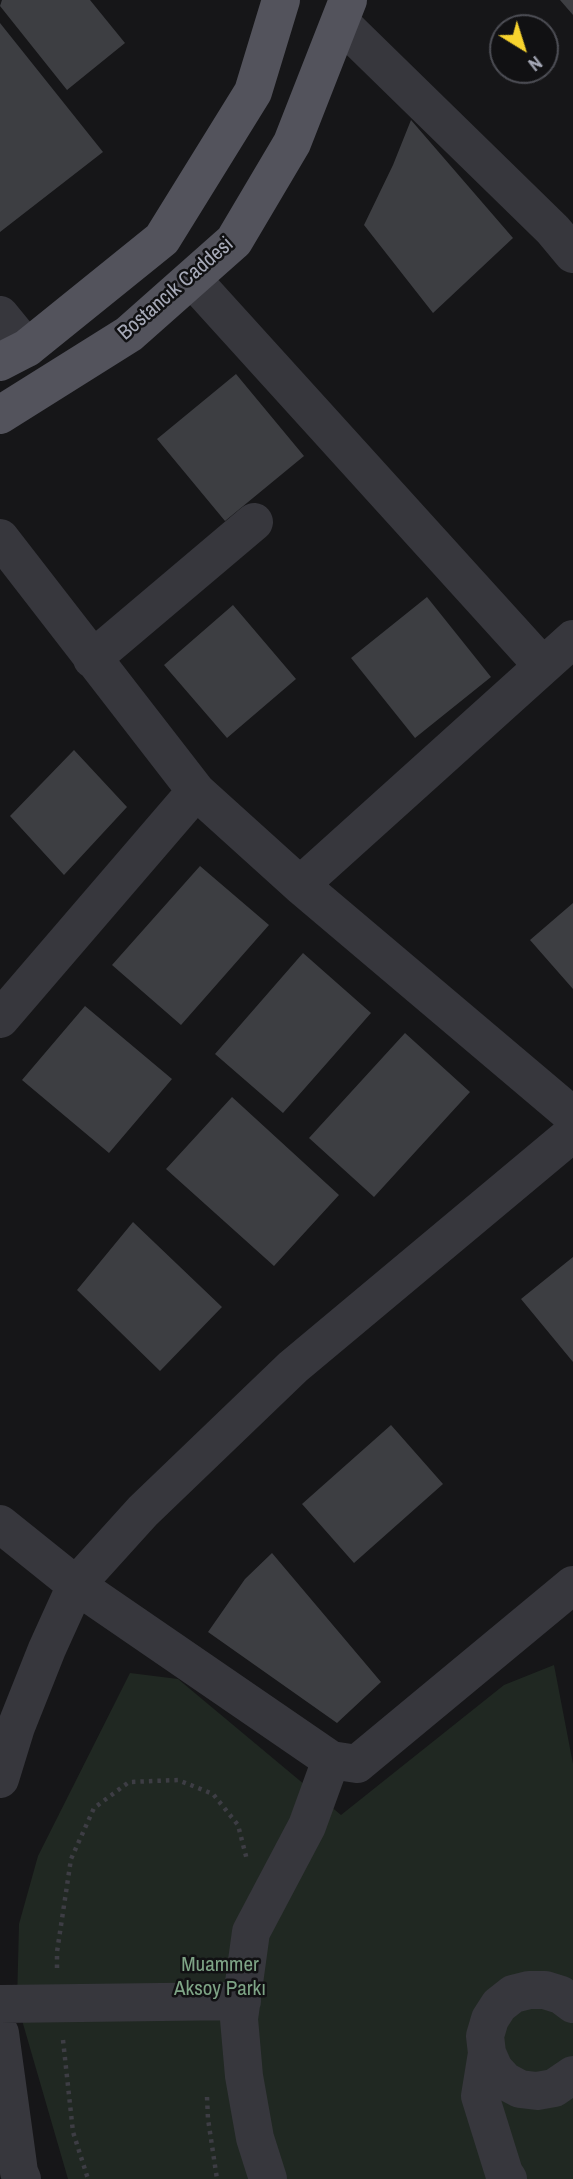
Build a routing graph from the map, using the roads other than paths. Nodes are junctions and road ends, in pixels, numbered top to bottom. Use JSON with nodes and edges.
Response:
{"nodes":[{"id":1,"x":281,"y":0,"type":"edge"},
{"id":2,"x":344,"y":11,"type":"edge"},
{"id":3,"x":573,"y":254,"type":"edge"},
{"id":4,"x":192,"y":279,"type":"junction"},
{"id":5,"x":0,"y":315,"type":"edge"},
{"id":6,"x":13,"y":355,"type":"edge"},
{"id":7,"x":0,"y":415,"type":"edge"},
{"id":8,"x":254,"y":522,"type":"dead end"},
{"id":9,"x":0,"y":538,"type":"edge"},
{"id":10,"x":573,"y":639,"type":"edge"},
{"id":11,"x":92,"y":659,"type":"junction"},
{"id":12,"x":543,"y":666,"type":"junction"},
{"id":13,"x":196,"y":791,"type":"junction"},
{"id":14,"x":300,"y":885,"type":"junction"},
{"id":15,"x":0,"y":1019,"type":"edge"},
{"id":16,"x":573,"y":1115,"type":"edge"},
{"id":17,"x":573,"y":1133,"type":"edge"},
{"id":18,"x":0,"y":1524,"type":"edge"},
{"id":19,"x":76,"y":1585,"type":"junction"},
{"id":20,"x":573,"y":1587,"type":"edge"},
{"id":21,"x":331,"y":1760,"type":"junction"},
{"id":22,"x":0,"y":1779,"type":"edge"},
{"id":23,"x":242,"y":2001,"type":"junction"},
{"id":24,"x":0,"y":2004,"type":"edge"},
{"id":25,"x":573,"y":2004,"type":"edge"},
{"id":26,"x":0,"y":2033,"type":"edge"},
{"id":27,"x":487,"y":2053,"type":"junction"},
{"id":28,"x":573,"y":2075,"type":"edge"},
{"id":29,"x":22,"y":2179,"type":"edge"},
{"id":30,"x":268,"y":2179,"type":"edge"},
{"id":31,"x":508,"y":2179,"type":"edge"}],
"edges":[{"from":1,"to":6,"type":"main road"},
{"from":2,"to":3,"type":"street"},
{"from":2,"to":4,"type":"main road","name":"Bostancık Caddesi"},
{"from":4,"to":7,"type":"main road","name":"Bostancık Caddesi"},
{"from":4,"to":12,"type":"street"},
{"from":5,"to":6,"type":"street"},
{"from":8,"to":11,"type":"street"},
{"from":9,"to":11,"type":"street"},
{"from":10,"to":12,"type":"street"},
{"from":11,"to":13,"type":"street"},
{"from":12,"to":14,"type":"street"},
{"from":13,"to":14,"type":"street"},
{"from":13,"to":15,"type":"street"},
{"from":14,"to":16,"type":"street"},
{"from":17,"to":19,"type":"street"},
{"from":18,"to":19,"type":"street"},
{"from":19,"to":21,"type":"street"},
{"from":19,"to":22,"type":"street"},
{"from":20,"to":21,"type":"street"},
{"from":21,"to":23,"type":"street"},
{"from":23,"to":24,"type":"street"},
{"from":23,"to":30,"type":"street"},
{"from":25,"to":27,"type":"street"},
{"from":26,"to":29,"type":"street"},
{"from":27,"to":28,"type":"street"},
{"from":27,"to":31,"type":"street"}]}
